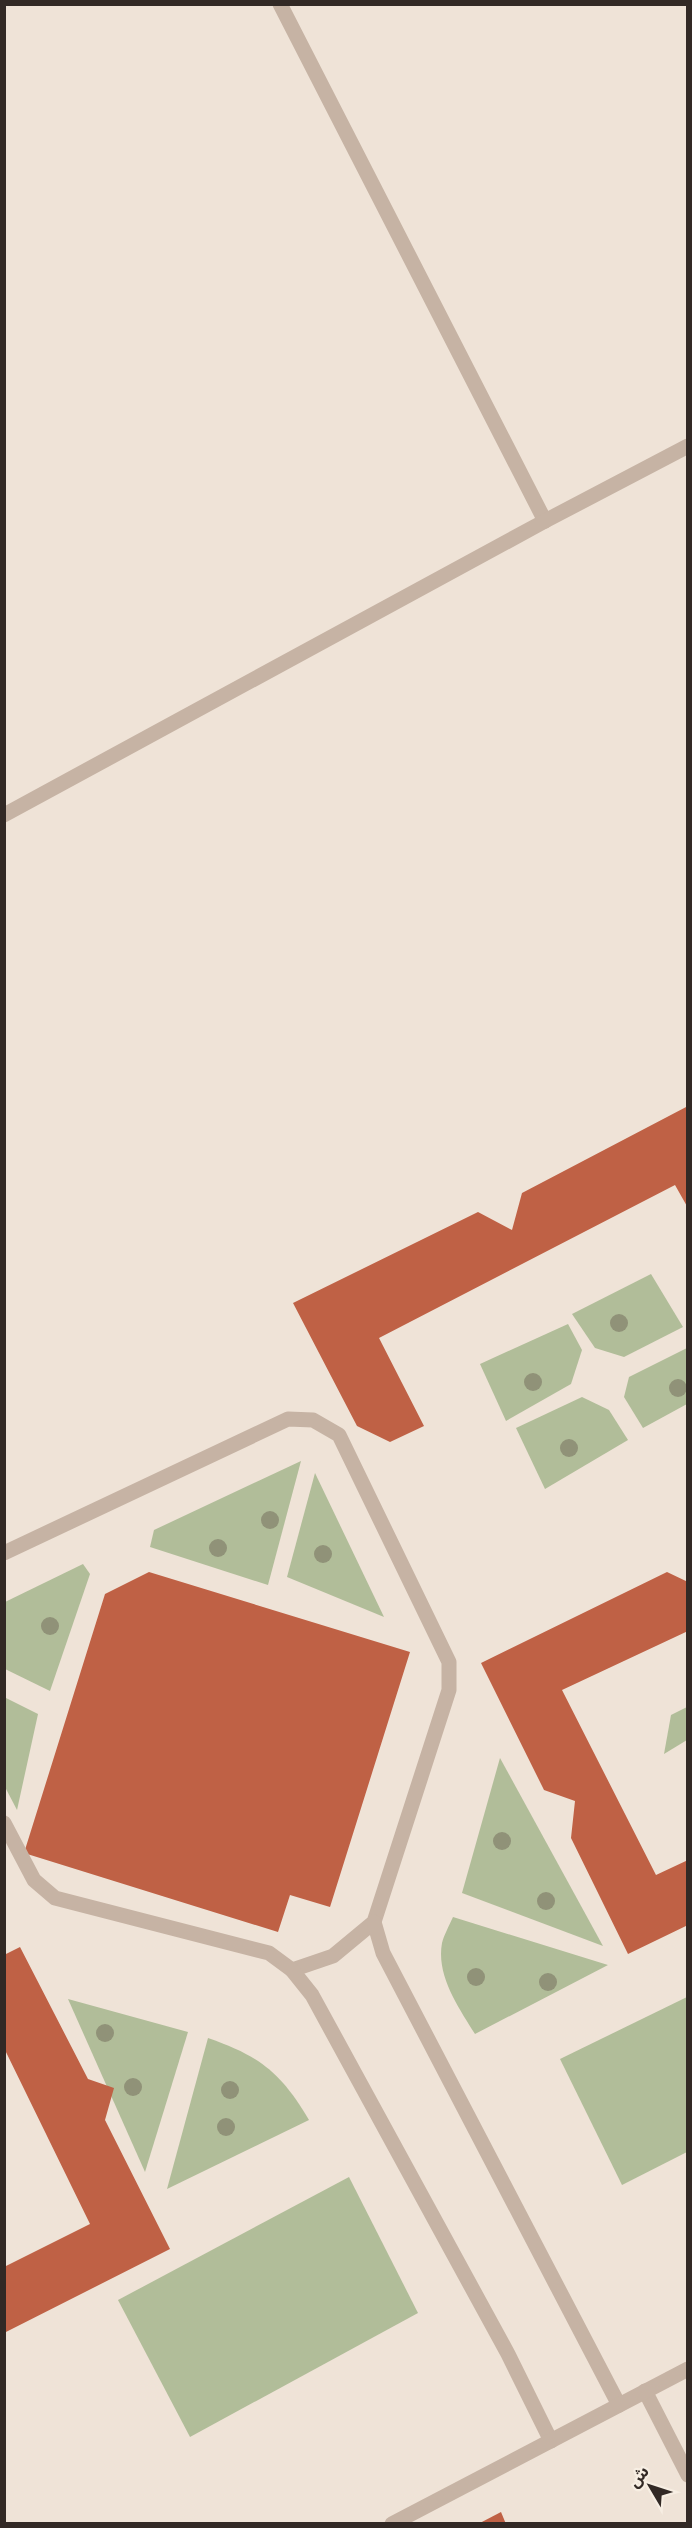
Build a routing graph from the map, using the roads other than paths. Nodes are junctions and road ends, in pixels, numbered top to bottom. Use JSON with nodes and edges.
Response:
{"nodes":[{"id":1,"x":280,"y":4,"type":"edge"},
{"id":2,"x":687,"y":446,"type":"edge"},
{"id":3,"x":545,"y":521,"type":"junction"},
{"id":4,"x":4,"y":815,"type":"edge"},
{"id":5,"x":4,"y":1553,"type":"edge"},
{"id":6,"x":4,"y":1823,"type":"edge"},
{"id":7,"x":374,"y":1922,"type":"junction"},
{"id":8,"x":292,"y":1970,"type":"junction"},
{"id":9,"x":687,"y":2369,"type":"edge"},
{"id":10,"x":645,"y":2391,"type":"junction"},
{"id":11,"x":619,"y":2405,"type":"junction"},
{"id":12,"x":551,"y":2441,"type":"junction"},
{"id":13,"x":687,"y":2475,"type":"edge"},
{"id":14,"x":392,"y":2523,"type":"edge"}],
"edges":[{"from":1,"to":3,"type":"street"},
{"from":2,"to":3,"type":"street"},
{"from":3,"to":4,"type":"street"},
{"from":5,"to":7,"type":"street"},
{"from":6,"to":8,"type":"street"},
{"from":7,"to":8,"type":"street"},
{"from":7,"to":11,"type":"street"},
{"from":8,"to":12,"type":"street"},
{"from":9,"to":10,"type":"street"},
{"from":10,"to":11,"type":"street"},
{"from":10,"to":13,"type":"street"},
{"from":11,"to":12,"type":"street"},
{"from":12,"to":14,"type":"street"}]}
